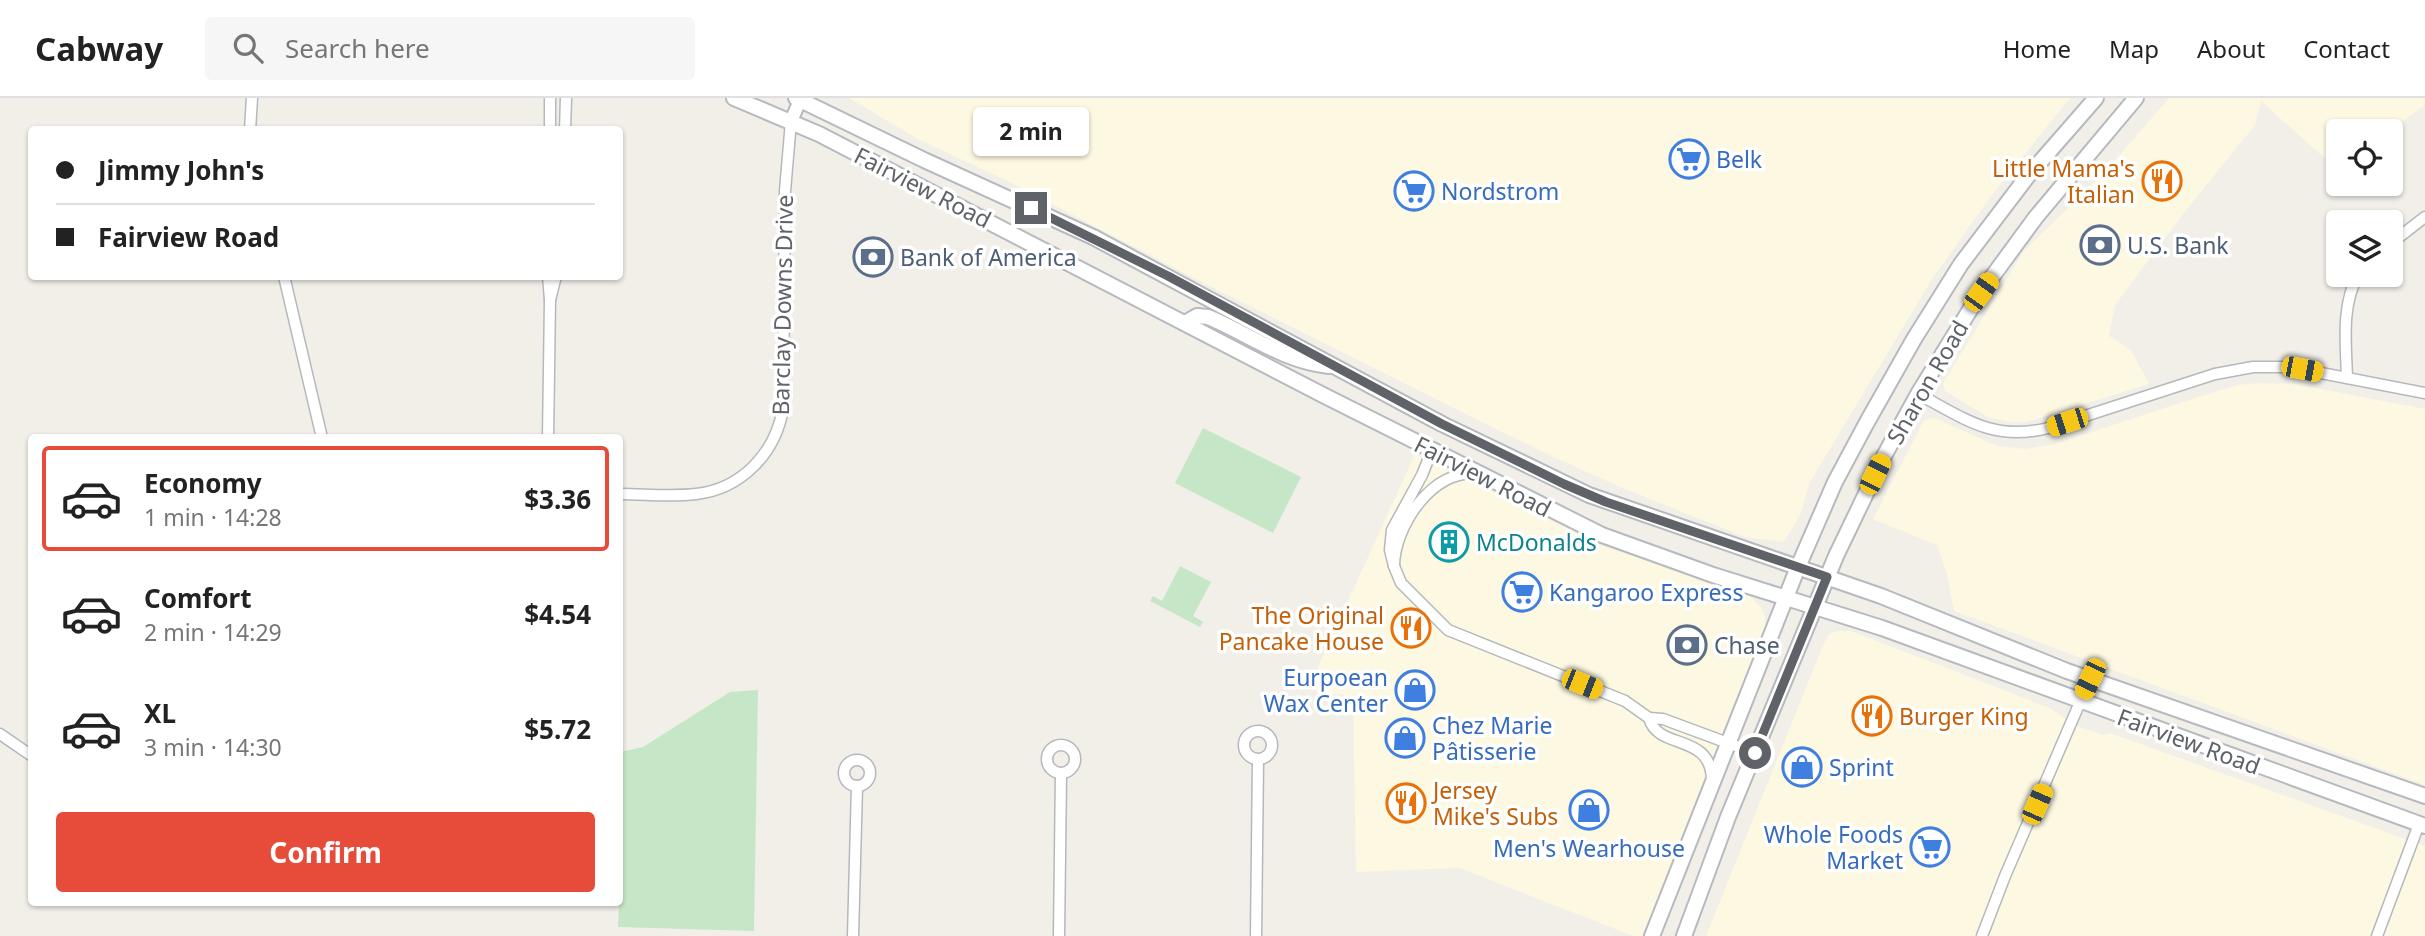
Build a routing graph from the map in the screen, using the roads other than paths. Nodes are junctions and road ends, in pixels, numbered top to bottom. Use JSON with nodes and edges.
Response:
{"nodes":[{"id":1,"x":252,"y":98,"type":"edge"},
{"id":2,"x":550,"y":98,"type":"edge"},
{"id":3,"x":566,"y":98,"type":"edge"},
{"id":4,"x":734,"y":98,"type":"edge"},
{"id":5,"x":797,"y":98,"type":"edge"},
{"id":6,"x":2096,"y":98,"type":"edge"},
{"id":7,"x":2136,"y":98,"type":"edge"},
{"id":8,"x":791,"y":121,"type":"junction"},
{"id":9,"x":250,"y":126,"type":"edge"},
{"id":10,"x":550,"y":126,"type":"edge"},
{"id":11,"x":565,"y":126,"type":"edge"},
{"id":12,"x":2425,"y":218,"type":"edge"},
{"id":13,"x":2403,"y":234,"type":"edge"},
{"id":14,"x":285,"y":280,"type":"edge"},
{"id":15,"x":548,"y":280,"type":"edge"},
{"id":16,"x":554,"y":280,"type":"edge"},
{"id":17,"x":2352,"y":287,"type":"edge"},
{"id":18,"x":550,"y":300,"type":"junction"},
{"id":19,"x":1185,"y":323,"type":"junction"},
{"id":20,"x":1341,"y":369,"type":"junction"},
{"id":21,"x":2347,"y":378,"type":"junction"},
{"id":22,"x":2425,"y":393,"type":"edge"},
{"id":23,"x":1918,"y":394,"type":"junction"},
{"id":24,"x":321,"y":434,"type":"edge"},
{"id":25,"x":548,"y":434,"type":"edge"},
{"id":26,"x":1432,"y":450,"type":"junction"},
{"id":27,"x":1480,"y":474,"type":"junction"},
{"id":28,"x":623,"y":494,"type":"edge"},
{"id":29,"x":1394,"y":566,"type":"junction"},
{"id":30,"x":1798,"y":567,"type":"junction"},
{"id":31,"x":1827,"y":577,"type":"junction"},
{"id":32,"x":1785,"y":598,"type":"junction"},
{"id":33,"x":1814,"y":606,"type":"junction"},
{"id":34,"x":2090,"y":679,"type":"junction"},
{"id":35,"x":2080,"y":701,"type":"junction"},
{"id":36,"x":1648,"y":718,"type":"junction"},
{"id":37,"x":0,"y":734,"type":"edge"},
{"id":38,"x":1728,"y":743,"type":"junction"},
{"id":39,"x":28,"y":753,"type":"edge"},
{"id":40,"x":1755,"y":753,"type":"junction"},
{"id":41,"x":1258,"y":759,"type":"dead end"},
{"id":42,"x":1061,"y":773,"type":"dead end"},
{"id":43,"x":1712,"y":783,"type":"junction"},
{"id":44,"x":857,"y":786,"type":"dead end"},
{"id":45,"x":2425,"y":796,"type":"edge"},
{"id":46,"x":2422,"y":825,"type":"edge"},
{"id":47,"x":853,"y":936,"type":"edge"},
{"id":48,"x":1059,"y":936,"type":"edge"},
{"id":49,"x":1256,"y":936,"type":"edge"},
{"id":50,"x":1652,"y":936,"type":"edge"},
{"id":51,"x":1684,"y":936,"type":"edge"},
{"id":52,"x":1982,"y":936,"type":"edge"},
{"id":53,"x":2377,"y":936,"type":"edge"}],
"edges":[{"from":1,"to":9,"type":"street"},
{"from":2,"to":10,"type":"street"},
{"from":3,"to":11,"type":"street"},
{"from":4,"to":8,"type":"main road","name":"Fairview Road"},
{"from":5,"to":8,"type":"street","name":"Barclay Downs Drive"},
{"from":5,"to":20,"type":"main road","name":"Fairview Road"},
{"from":6,"to":30,"type":"main road","name":"Sharon Road"},
{"from":7,"to":23,"type":"main road","name":"Sharon Road"},
{"from":8,"to":19,"type":"main road","name":"Fairview Road"},
{"from":8,"to":28,"type":"street","name":"Barclay Downs Drive"},
{"from":12,"to":13,"type":"street"},
{"from":14,"to":24,"type":"street"},
{"from":15,"to":18,"type":"street"},
{"from":16,"to":18,"type":"street"},
{"from":17,"to":21,"type":"street"},
{"from":18,"to":25,"type":"street"},
{"from":19,"to":20,"type":"main road"},
{"from":19,"to":26,"type":"main road","name":"Fairview Road"},
{"from":20,"to":30,"type":"main road","name":"Fairview Road"},
{"from":21,"to":22,"type":"street"},
{"from":21,"to":23,"type":"street"},
{"from":23,"to":31,"type":"main road","name":"Sharon Road"},
{"from":26,"to":27,"type":"main road","name":"Fairview Road"},
{"from":26,"to":29,"type":"street"},
{"from":27,"to":29,"type":"street"},
{"from":27,"to":32,"type":"main road","name":"Fairview Road"},
{"from":29,"to":36,"type":"street"},
{"from":30,"to":31,"type":"main road","name":"Fairview Road"},
{"from":30,"to":32,"type":"main road","name":"Sharon Road"},
{"from":31,"to":33,"type":"main road","name":"Sharon Road"},
{"from":31,"to":34,"type":"main road","name":"Fairview Road"},
{"from":32,"to":33,"type":"main road","name":"Fairview Road"},
{"from":32,"to":38,"type":"main road","name":"Sharon Road"},
{"from":33,"to":35,"type":"main road","name":"Fairview Road"},
{"from":33,"to":40,"type":"main road","name":"Sharon Road"},
{"from":34,"to":35,"type":"street"},
{"from":34,"to":45,"type":"main road","name":"Fairview Road"},
{"from":35,"to":46,"type":"main road","name":"Fairview Road"},
{"from":35,"to":52,"type":"street"},
{"from":36,"to":38,"type":"street"},
{"from":36,"to":43,"type":"street"},
{"from":37,"to":39,"type":"street"},
{"from":38,"to":40,"type":"street"},
{"from":38,"to":43,"type":"main road","name":"Sharon Road"},
{"from":40,"to":51,"type":"main road","name":"Sharon Road"},
{"from":41,"to":49,"type":"street"},
{"from":42,"to":48,"type":"street"},
{"from":43,"to":50,"type":"main road","name":"Sharon Road"},
{"from":44,"to":47,"type":"street"},
{"from":46,"to":53,"type":"street"}]}
